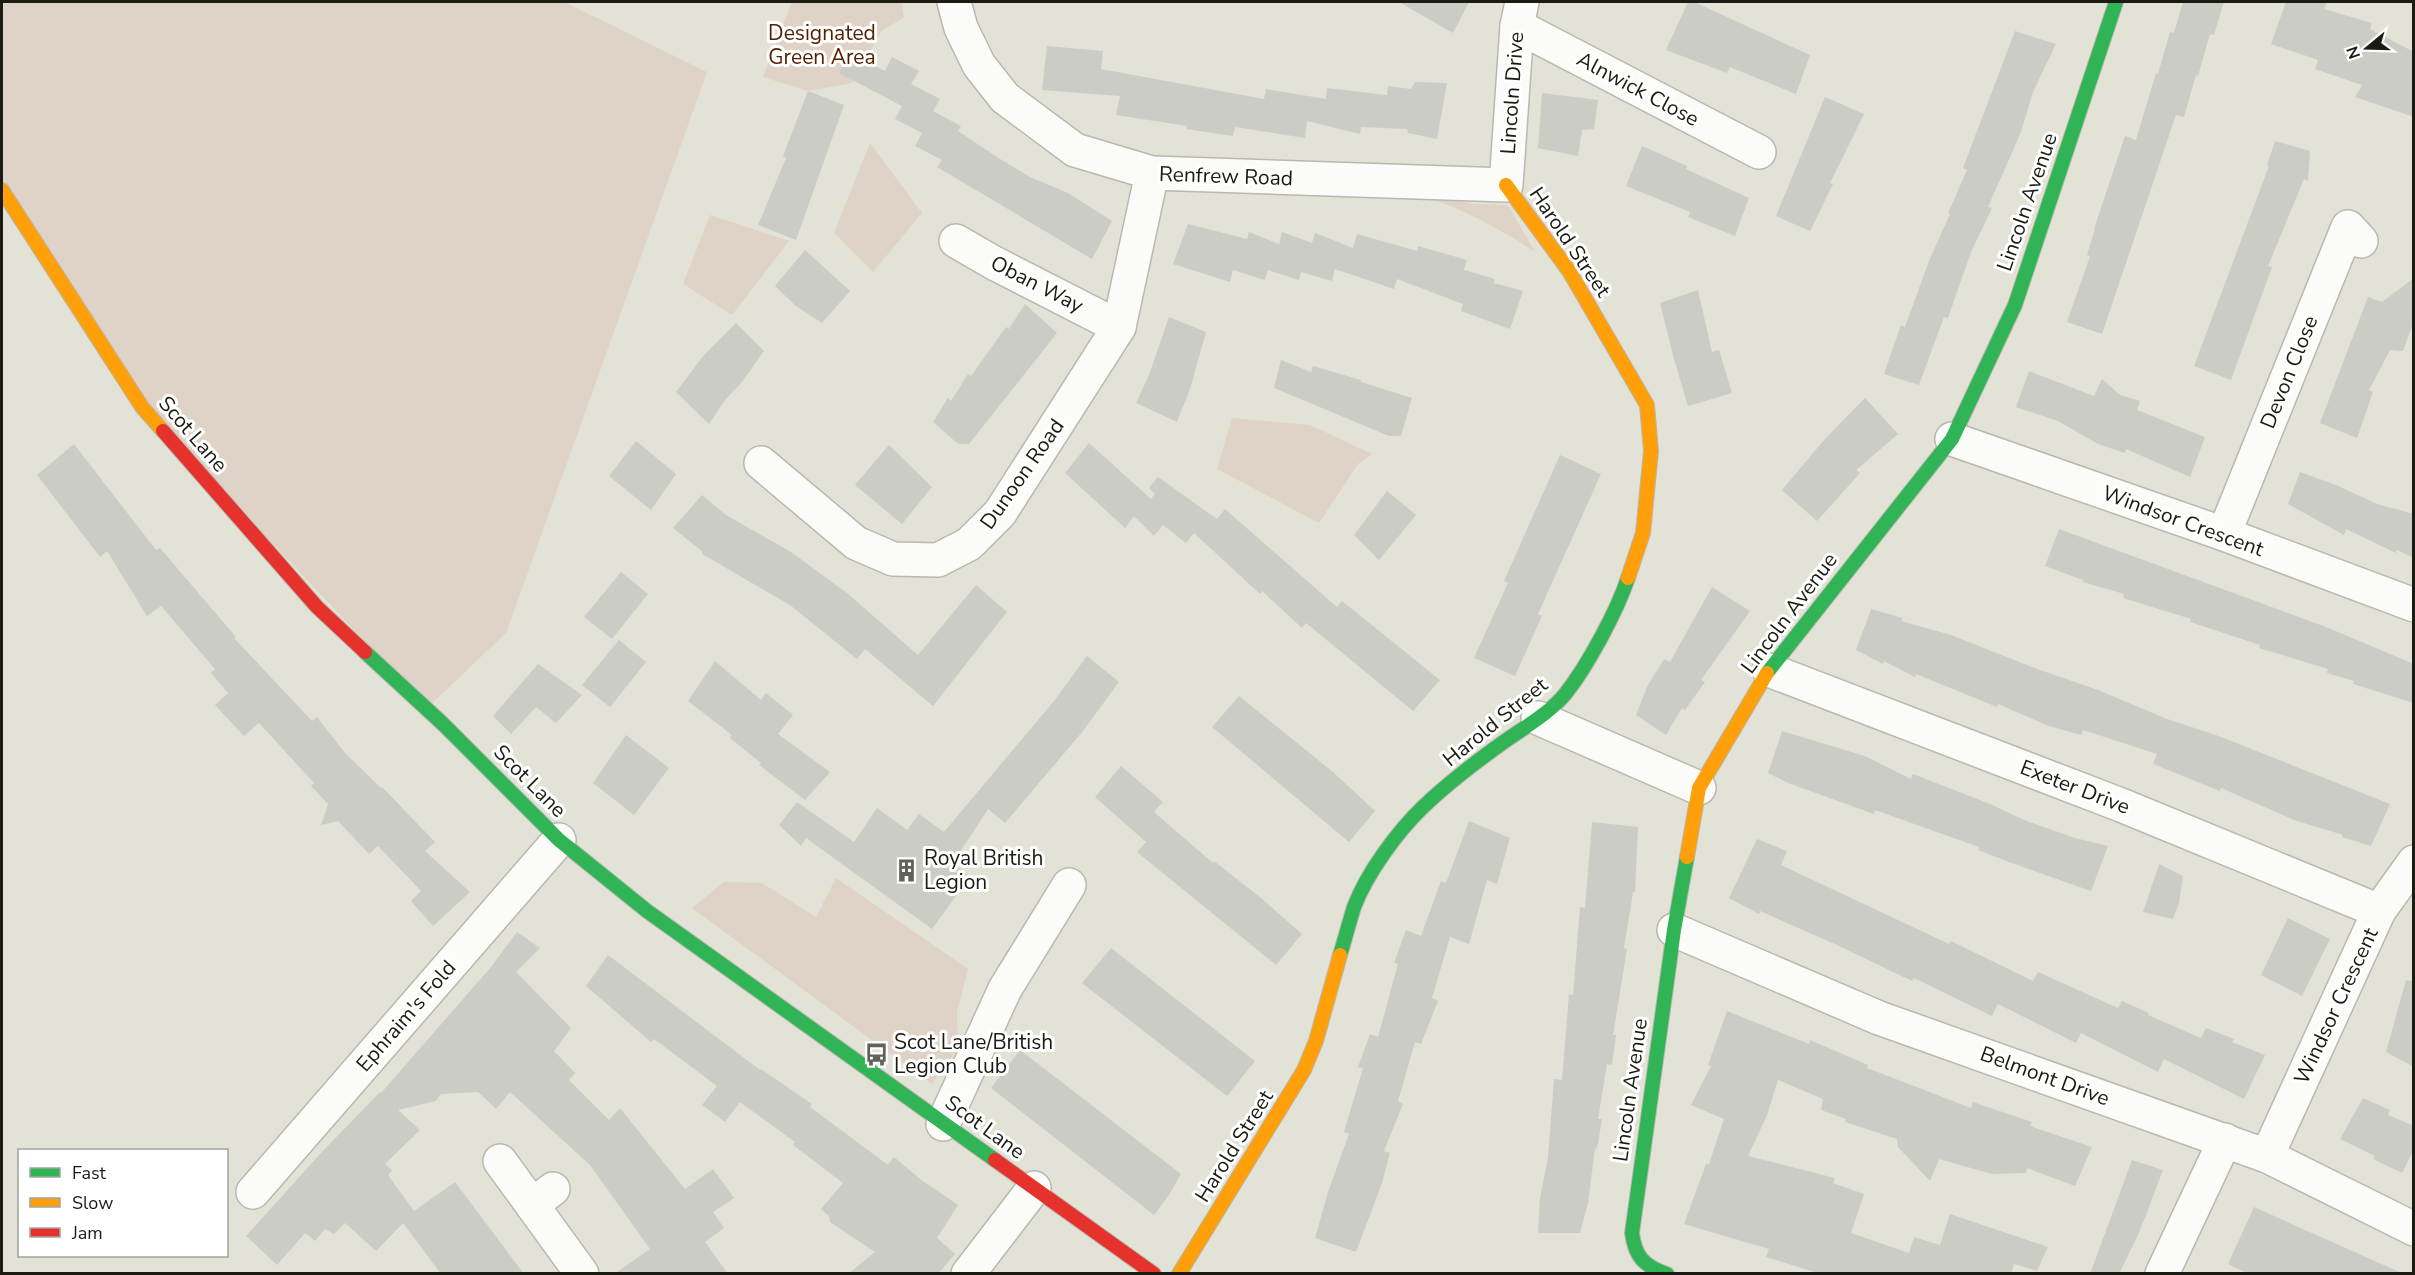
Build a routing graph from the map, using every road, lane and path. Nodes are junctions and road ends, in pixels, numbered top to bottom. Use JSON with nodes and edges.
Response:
{"nodes":[{"id":1,"x":954,"y":2,"type":"edge"},
{"id":2,"x":2116,"y":2,"type":"edge"},
{"id":3,"x":1519,"y":14,"type":"edge"},
{"id":4,"x":1759,"y":152,"type":"dead end"},
{"id":5,"x":1152,"y":173,"type":"junction"},
{"id":6,"x":1506,"y":185,"type":"junction"},
{"id":7,"x":2,"y":190,"type":"edge"},
{"id":8,"x":956,"y":240,"type":"dead end"},
{"id":9,"x":2361,"y":242,"type":"dead end"},
{"id":10,"x":1119,"y":327,"type":"junction"},
{"id":11,"x":1952,"y":439,"type":"junction"},
{"id":12,"x":761,"y":463,"type":"dead end"},
{"id":13,"x":2224,"y":534,"type":"junction"},
{"id":14,"x":2414,"y":605,"type":"edge"},
{"id":15,"x":1769,"y":670,"type":"junction"},
{"id":16,"x":1538,"y":718,"type":"junction"},
{"id":17,"x":1699,"y":788,"type":"junction"},
{"id":18,"x":559,"y":840,"type":"junction"},
{"id":19,"x":2414,"y":862,"type":"edge"},
{"id":20,"x":1069,"y":885,"type":"dead end"},
{"id":21,"x":2379,"y":911,"type":"junction"},
{"id":22,"x":1674,"y":930,"type":"junction"},
{"id":23,"x":943,"y":1124,"type":"junction"},
{"id":24,"x":2224,"y":1140,"type":"junction"},
{"id":25,"x":2267,"y":1156,"type":"junction"},
{"id":26,"x":500,"y":1161,"type":"dead end"},
{"id":27,"x":1034,"y":1188,"type":"junction"},
{"id":28,"x":253,"y":1192,"type":"dead end"},
{"id":29,"x":2414,"y":1229,"type":"edge"},
{"id":30,"x":582,"y":1274,"type":"edge"},
{"id":31,"x":968,"y":1274,"type":"edge"},
{"id":32,"x":1154,"y":1274,"type":"edge"},
{"id":33,"x":1179,"y":1274,"type":"edge"},
{"id":34,"x":1666,"y":1274,"type":"edge"},
{"id":35,"x":2162,"y":1274,"type":"edge"}],
"edges":[{"from":1,"to":5,"type":"street","name":"Renfrew Road"},
{"from":2,"to":11,"type":"street","name":"Lincoln Avenue"},
{"from":3,"to":4,"type":"street","name":"Alnwick Close"},
{"from":3,"to":6,"type":"street","name":"Lincoln Drive"},
{"from":5,"to":6,"type":"street","name":"Renfrew Road"},
{"from":5,"to":10,"type":"street","name":"Dunoon Road"},
{"from":6,"to":16,"type":"street","name":"Harold Street"},
{"from":7,"to":18,"type":"street","name":"Scot Lane"},
{"from":8,"to":10,"type":"street","name":"Oban Way"},
{"from":9,"to":13,"type":"street","name":"Devon Close"},
{"from":10,"to":12,"type":"street","name":"Dunoon Road"},
{"from":11,"to":13,"type":"street","name":"Windsor Crescent"},
{"from":11,"to":15,"type":"street","name":"Lincoln Avenue"},
{"from":13,"to":14,"type":"street","name":"Windsor Crescent"},
{"from":15,"to":17,"type":"street","name":"Lincoln Avenue"},
{"from":15,"to":21,"type":"street","name":"Exeter Drive"},
{"from":16,"to":17,"type":"street"},
{"from":16,"to":33,"type":"street","name":"Harold Street"},
{"from":17,"to":22,"type":"street","name":"Lincoln Avenue"},
{"from":18,"to":23,"type":"street","name":"Scot Lane"},
{"from":18,"to":28,"type":"street","name":"Ephraim's Fold"},
{"from":19,"to":21,"type":"street","name":"Windsor Crescent"},
{"from":20,"to":23,"type":"street"},
{"from":21,"to":25,"type":"street","name":"Windsor Crescent"},
{"from":22,"to":24,"type":"street","name":"Belmont Drive"},
{"from":22,"to":34,"type":"street","name":"Lincoln Avenue"},
{"from":23,"to":27,"type":"street","name":"Scot Lane"},
{"from":24,"to":25,"type":"street","name":"Belmont Drive"},
{"from":24,"to":35,"type":"street"},
{"from":25,"to":29,"type":"street","name":"Belmont Drive"},
{"from":26,"to":30,"type":"street"},
{"from":27,"to":31,"type":"street"},
{"from":27,"to":32,"type":"street","name":"Scot Lane"}]}
